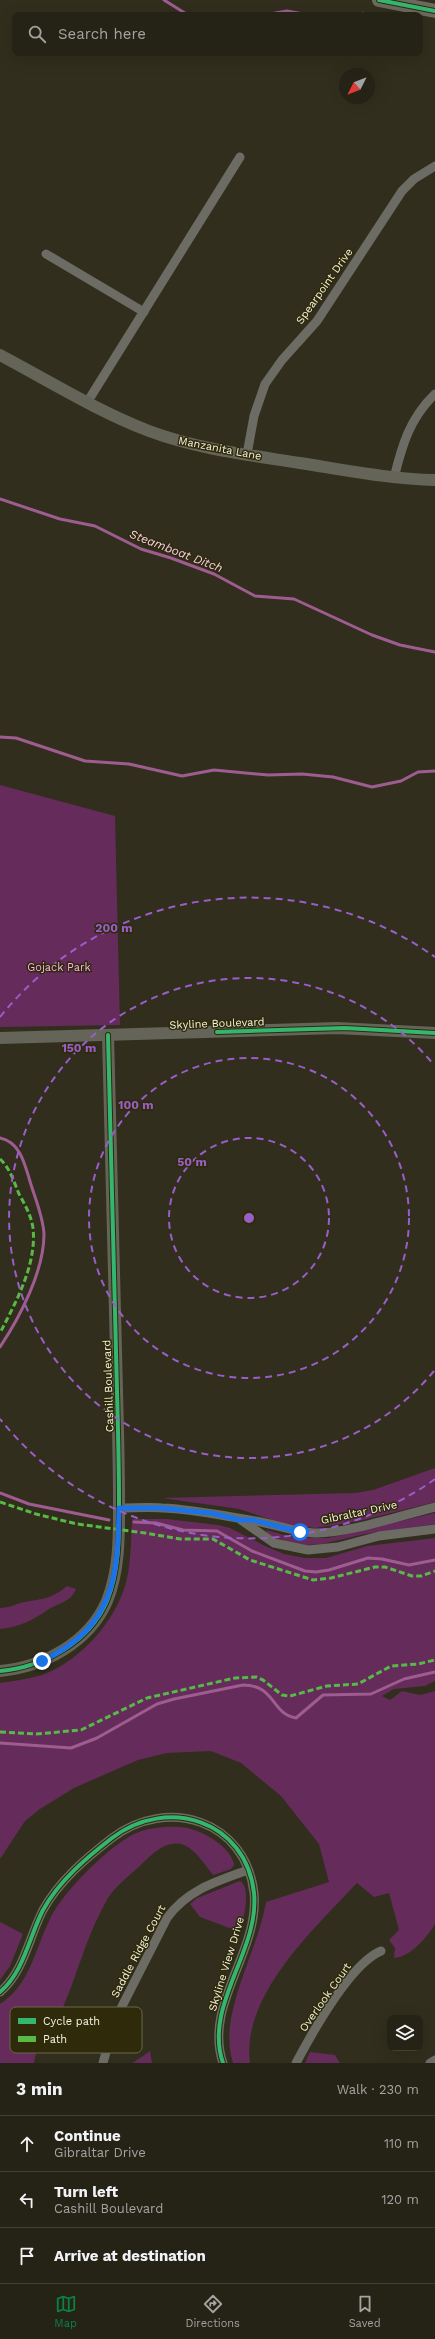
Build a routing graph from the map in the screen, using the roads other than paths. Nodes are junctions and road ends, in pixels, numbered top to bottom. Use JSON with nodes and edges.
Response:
{"nodes":[{"id":1,"x":379,"y":0,"type":"edge"},
{"id":2,"x":435,"y":11,"type":"edge"},
{"id":3,"x":240,"y":157,"type":"dead end"},
{"id":4,"x":435,"y":166,"type":"edge"},
{"id":5,"x":46,"y":254,"type":"dead end"},
{"id":6,"x":144,"y":312,"type":"junction"},
{"id":7,"x":0,"y":355,"type":"edge"},
{"id":8,"x":435,"y":394,"type":"edge"},
{"id":9,"x":88,"y":402,"type":"junction"},
{"id":10,"x":247,"y":454,"type":"junction"},
{"id":11,"x":394,"y":478,"type":"junction"},
{"id":12,"x":435,"y":480,"type":"edge"},
{"id":13,"x":435,"y":1033,"type":"edge"},
{"id":14,"x":108,"y":1035,"type":"junction"},
{"id":15,"x":0,"y":1038,"type":"edge"},
{"id":16,"x":435,"y":1507,"type":"edge"},
{"id":17,"x":119,"y":1508,"type":"junction"},
{"id":18,"x":240,"y":1520,"type":"junction"},
{"id":19,"x":435,"y":1529,"type":"edge"},
{"id":20,"x":0,"y":1671,"type":"edge"},
{"id":21,"x":248,"y":1870,"type":"junction"},
{"id":22,"x":381,"y":1951,"type":"dead end"},
{"id":23,"x":0,"y":1992,"type":"edge"},
{"id":24,"x":122,"y":2007,"type":"edge"},
{"id":25,"x":106,"y":2053,"type":"edge"},
{"id":26,"x":435,"y":2060,"type":"edge"},
{"id":27,"x":103,"y":2063,"type":"edge"},
{"id":28,"x":223,"y":2063,"type":"edge"},
{"id":29,"x":296,"y":2063,"type":"edge"},
{"id":30,"x":430,"y":2063,"type":"edge"}],
"edges":[{"from":1,"to":2,"type":"main road"},
{"from":3,"to":6,"type":"street"},
{"from":4,"to":10,"type":"street","name":"Spearpoint Drive"},
{"from":5,"to":6,"type":"street"},
{"from":6,"to":9,"type":"street"},
{"from":7,"to":9,"type":"street","name":"Manzanita Lane"},
{"from":8,"to":11,"type":"street"},
{"from":9,"to":10,"type":"street","name":"Manzanita Lane"},
{"from":10,"to":11,"type":"street","name":"Manzanita Lane"},
{"from":11,"to":12,"type":"street","name":"Manzanita Lane"},
{"from":13,"to":14,"type":"street","name":"Skyline Boulevard"},
{"from":14,"to":15,"type":"street","name":"Skyline Boulevard"},
{"from":14,"to":17,"type":"street","name":"Cashill Boulevard"},
{"from":16,"to":18,"type":"street","name":"Gibraltar Drive"},
{"from":17,"to":18,"type":"street","name":"Gibraltar Drive"},
{"from":17,"to":20,"type":"street","name":"Cashill Boulevard"},
{"from":18,"to":19,"type":"street","name":"Gibraltar Drive"},
{"from":21,"to":23,"type":"street","name":"Skyline View Drive"},
{"from":21,"to":24,"type":"street","name":"Saddle Ridge Court"},
{"from":21,"to":28,"type":"street","name":"Skyline View Drive"},
{"from":22,"to":29,"type":"street","name":"Overlook Court"},
{"from":25,"to":27,"type":"street","name":"Saddle Ridge Court"},
{"from":26,"to":30,"type":"street"}]}
